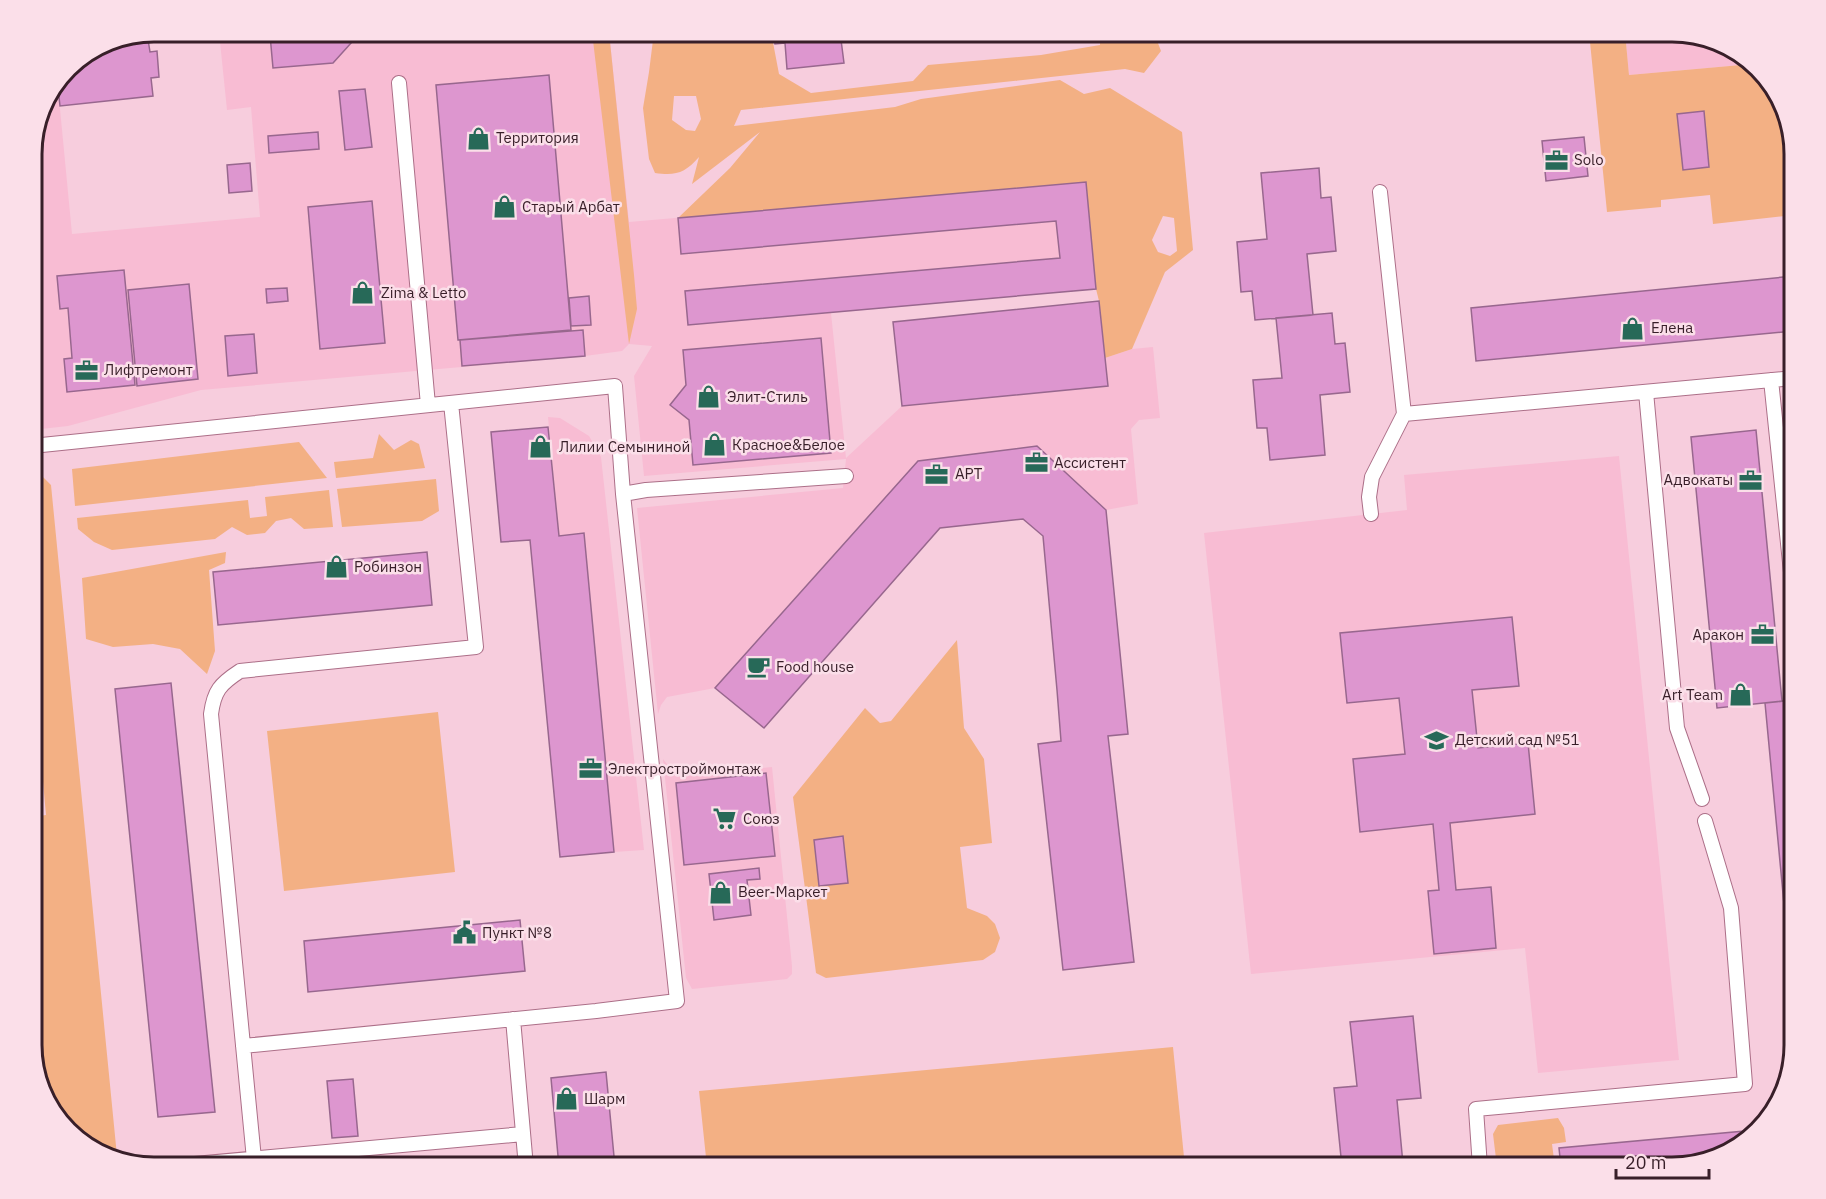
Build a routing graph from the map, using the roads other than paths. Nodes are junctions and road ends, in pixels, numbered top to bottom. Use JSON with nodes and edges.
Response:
{"nodes":[{"id":1,"x":399,"y":83,"type":"dead end"},
{"id":2,"x":1380,"y":192,"type":"dead end"},
{"id":3,"x":1784,"y":379,"type":"edge"},
{"id":4,"x":1771,"y":380,"type":"junction"},
{"id":5,"x":1646,"y":392,"type":"junction"},
{"id":6,"x":451,"y":403,"type":"junction"},
{"id":7,"x":428,"y":405,"type":"junction"},
{"id":8,"x":1404,"y":414,"type":"junction"},
{"id":9,"x":42,"y":445,"type":"edge"},
{"id":10,"x":846,"y":476,"type":"dead end"},
{"id":11,"x":623,"y":494,"type":"junction"},
{"id":12,"x":1784,"y":505,"type":"edge"},
{"id":13,"x":1371,"y":514,"type":"dead end"},
{"id":14,"x":1702,"y":799,"type":"dead end"},
{"id":15,"x":1705,"y":821,"type":"dead end"},
{"id":16,"x":513,"y":1019,"type":"junction"},
{"id":17,"x":243,"y":1046,"type":"junction"},
{"id":18,"x":523,"y":1134,"type":"junction"},
{"id":19,"x":254,"y":1157,"type":"edge"},
{"id":20,"x":276,"y":1157,"type":"edge"},
{"id":21,"x":524,"y":1157,"type":"edge"},
{"id":22,"x":1479,"y":1157,"type":"edge"}],
"edges":[{"from":1,"to":7,"type":"lane"},
{"from":2,"to":8,"type":"lane"},
{"from":3,"to":4,"type":"lane"},
{"from":4,"to":5,"type":"lane"},
{"from":4,"to":12,"type":"lane"},
{"from":5,"to":8,"type":"lane"},
{"from":5,"to":14,"type":"lane"},
{"from":6,"to":7,"type":"lane"},
{"from":6,"to":11,"type":"lane"},
{"from":6,"to":17,"type":"lane"},
{"from":7,"to":9,"type":"lane"},
{"from":8,"to":13,"type":"lane"},
{"from":10,"to":11,"type":"lane"},
{"from":11,"to":16,"type":"lane"},
{"from":15,"to":22,"type":"lane"},
{"from":16,"to":17,"type":"lane"},
{"from":16,"to":18,"type":"lane"},
{"from":17,"to":19,"type":"lane"},
{"from":18,"to":20,"type":"lane"},
{"from":18,"to":21,"type":"lane"}]}
